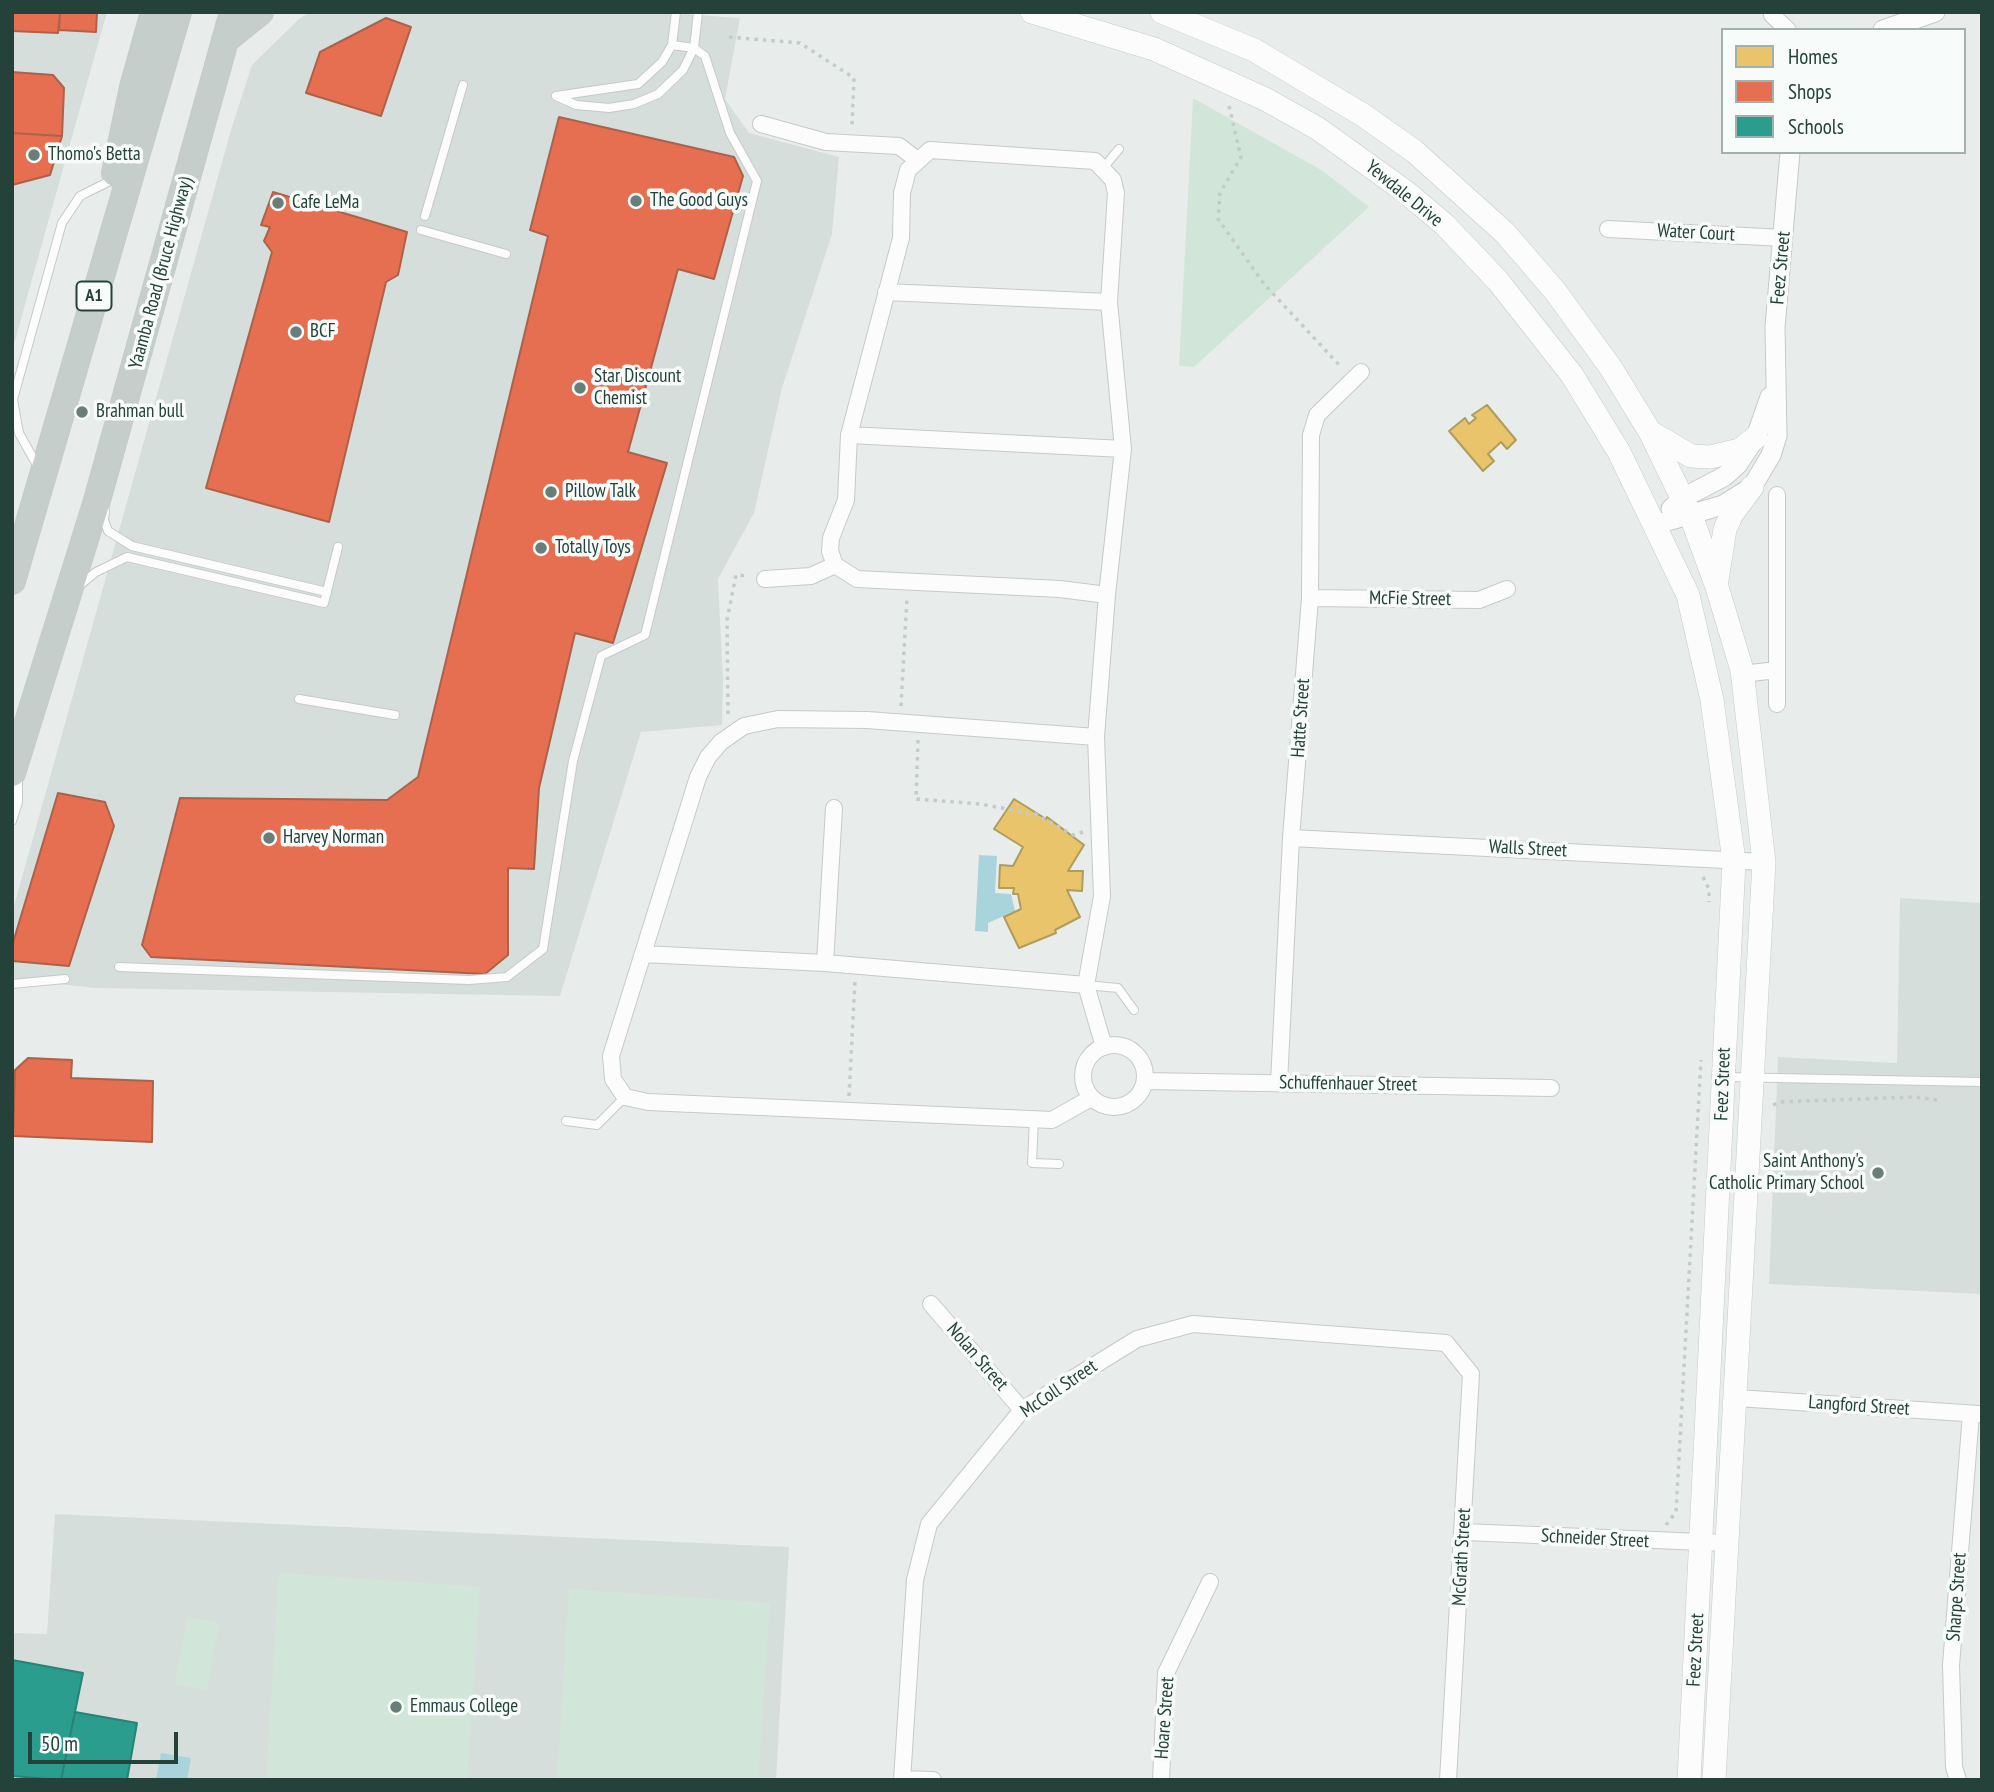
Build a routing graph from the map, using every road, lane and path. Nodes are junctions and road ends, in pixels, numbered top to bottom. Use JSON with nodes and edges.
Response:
{"nodes":[{"id":1,"x":154,"y":12,"type":"edge"},
{"id":2,"x":178,"y":12,"type":"edge"},
{"id":3,"x":233,"y":12,"type":"edge"},
{"id":4,"x":260,"y":12,"type":"edge"},
{"id":5,"x":676,"y":12,"type":"edge"},
{"id":6,"x":698,"y":12,"type":"edge"},
{"id":7,"x":1032,"y":12,"type":"edge"},
{"id":8,"x":1162,"y":12,"type":"edge"},
{"id":9,"x":1935,"y":12,"type":"edge"},
{"id":10,"x":1771,"y":13,"type":"edge"},
{"id":11,"x":1786,"y":28,"type":"edge"},
{"id":12,"x":1889,"y":28,"type":"edge"},
{"id":13,"x":729,"y":37,"type":"dead end"},
{"id":14,"x":225,"y":40,"type":"junction"},
{"id":15,"x":672,"y":45,"type":"junction"},
{"id":16,"x":694,"y":48,"type":"junction"},
{"id":17,"x":463,"y":85,"type":"dead end"},
{"id":18,"x":1226,"y":94,"type":"dead end"},
{"id":19,"x":761,"y":124,"type":"dead end"},
{"id":20,"x":851,"y":145,"type":"junction"},
{"id":21,"x":1119,"y":149,"type":"dead end"},
{"id":22,"x":1790,"y":154,"type":"edge"},
{"id":23,"x":916,"y":159,"type":"junction"},
{"id":24,"x":1104,"y":167,"type":"junction"},
{"id":25,"x":118,"y":190,"type":"junction"},
{"id":26,"x":425,"y":216,"type":"dead end"},
{"id":27,"x":1608,"y":229,"type":"dead end"},
{"id":28,"x":421,"y":230,"type":"dead end"},
{"id":29,"x":1784,"y":238,"type":"junction"},
{"id":30,"x":506,"y":254,"type":"dead end"},
{"id":31,"x":886,"y":292,"type":"junction"},
{"id":32,"x":1109,"y":302,"type":"junction"},
{"id":33,"x":153,"y":303,"type":"junction"},
{"id":34,"x":1357,"y":375,"type":"joint"},
{"id":35,"x":1775,"y":383,"type":"junction"},
{"id":36,"x":13,"y":402,"type":"edge"},
{"id":37,"x":1650,"y":432,"type":"junction"},
{"id":38,"x":849,"y":435,"type":"junction"},
{"id":39,"x":1756,"y":437,"type":"junction"},
{"id":40,"x":1124,"y":449,"type":"junction"},
{"id":41,"x":43,"y":475,"type":"junction"},
{"id":42,"x":1752,"y":487,"type":"junction"},
{"id":43,"x":1777,"y":495,"type":"dead end"},
{"id":44,"x":1687,"y":507,"type":"junction"},
{"id":45,"x":1654,"y":525,"type":"junction"},
{"id":46,"x":338,"y":547,"type":"dead end"},
{"id":47,"x":835,"y":565,"type":"junction"},
{"id":48,"x":765,"y":579,"type":"joint"},
{"id":49,"x":12,"y":581,"type":"edge"},
{"id":50,"x":908,"y":582,"type":"junction"},
{"id":51,"x":1717,"y":587,"type":"junction"},
{"id":52,"x":1507,"y":589,"type":"dead end"},
{"id":53,"x":327,"y":592,"type":"junction"},
{"id":54,"x":1107,"y":595,"type":"junction"},
{"id":55,"x":67,"y":596,"type":"junction"},
{"id":56,"x":1310,"y":598,"type":"junction"},
{"id":57,"x":1777,"y":670,"type":"junction"},
{"id":58,"x":1742,"y":674,"type":"junction"},
{"id":59,"x":299,"y":699,"type":"dead end"},
{"id":60,"x":1777,"y":704,"type":"dead end"},
{"id":61,"x":395,"y":715,"type":"dead end"},
{"id":62,"x":900,"y":723,"type":"junction"},
{"id":63,"x":919,"y":724,"type":"junction"},
{"id":64,"x":733,"y":733,"type":"junction"},
{"id":65,"x":1096,"y":737,"type":"junction"},
{"id":66,"x":15,"y":766,"type":"edge"},
{"id":67,"x":834,"y":808,"type":"dead end"},
{"id":68,"x":12,"y":821,"type":"edge"},
{"id":69,"x":1099,"y":828,"type":"junction"},
{"id":70,"x":1292,"y":838,"type":"junction"},
{"id":71,"x":1734,"y":861,"type":"junction"},
{"id":72,"x":1764,"y":862,"type":"junction"},
{"id":73,"x":1701,"y":873,"type":"dead end"},
{"id":74,"x":1708,"y":916,"type":"dead end"},
{"id":75,"x":643,"y":954,"type":"junction"},
{"id":76,"x":825,"y":962,"type":"junction"},
{"id":77,"x":856,"y":965,"type":"junction"},
{"id":78,"x":119,"y":967,"type":"dead end"},
{"id":79,"x":65,"y":979,"type":"dead end"},
{"id":80,"x":12,"y":984,"type":"edge"},
{"id":81,"x":1086,"y":985,"type":"junction"},
{"id":82,"x":1135,"y":1010,"type":"dead end"},
{"id":83,"x":1104,"y":1047,"type":"junction"},
{"id":84,"x":1702,"y":1049,"type":"dead end"},
{"id":85,"x":1723,"y":1077,"type":"junction"},
{"id":86,"x":1751,"y":1079,"type":"junction"},
{"id":87,"x":1145,"y":1081,"type":"junction"},
{"id":88,"x":1982,"y":1082,"type":"edge"},
{"id":89,"x":1279,"y":1083,"type":"junction"},
{"id":90,"x":1551,"y":1088,"type":"dead end"},
{"id":91,"x":625,"y":1097,"type":"junction"},
{"id":92,"x":1091,"y":1098,"type":"junction"},
{"id":93,"x":1938,"y":1100,"type":"dead end"},
{"id":94,"x":1768,"y":1107,"type":"dead end"},
{"id":95,"x":848,"y":1112,"type":"junction"},
{"id":96,"x":1034,"y":1119,"type":"junction"},
{"id":97,"x":566,"y":1121,"type":"dead end"},
{"id":98,"x":1059,"y":1164,"type":"dead end"},
{"id":99,"x":931,"y":1304,"type":"dead end"},
{"id":100,"x":1446,"y":1343,"type":"joint"},
{"id":101,"x":1737,"y":1398,"type":"junction"},
{"id":102,"x":1022,"y":1410,"type":"junction"},
{"id":103,"x":1976,"y":1414,"type":"edge"},
{"id":104,"x":1662,"y":1529,"type":"dead end"},
{"id":105,"x":1464,"y":1532,"type":"junction"},
{"id":106,"x":1726,"y":1543,"type":"junction"},
{"id":107,"x":1701,"y":1544,"type":"junction"},
{"id":108,"x":1210,"y":1582,"type":"dead end"},
{"id":109,"x":902,"y":1779,"type":"edge"},
{"id":110,"x":933,"y":1780,"type":"edge"},
{"id":111,"x":1161,"y":1780,"type":"edge"},
{"id":112,"x":1448,"y":1780,"type":"edge"},
{"id":113,"x":1689,"y":1780,"type":"edge"},
{"id":114,"x":1714,"y":1780,"type":"edge"},
{"id":115,"x":1958,"y":1780,"type":"edge"}],
"edges":[{"from":1,"to":25,"type":"highway"},
{"from":2,"to":25,"type":"highway","number":"A1"},
{"from":3,"to":14,"type":"highway","name":"Yaamba Road (Bruce Highway)"},
{"from":4,"to":14,"type":"highway"},
{"from":5,"to":15,"type":"lane"},
{"from":6,"to":16,"type":"lane"},
{"from":7,"to":45,"type":"main road","name":"Yewdale Drive"},
{"from":8,"to":37,"type":"main road","name":"Yewdale Drive"},
{"from":9,"to":12,"type":"street"},
{"from":10,"to":11,"type":"street"},
{"from":13,"to":20,"type":"path"},
{"from":14,"to":33,"type":"highway","name":"Yaamba Road (Bruce Highway)"},
{"from":15,"to":16,"type":"lane"},
{"from":15,"to":16,"type":"lane"},
{"from":16,"to":78,"type":"lane"},
{"from":17,"to":26,"type":"lane"},
{"from":18,"to":34,"type":"path"},
{"from":19,"to":20,"type":"street"},
{"from":20,"to":23,"type":"street"},
{"from":21,"to":24,"type":"lane"},
{"from":22,"to":29,"type":"street","name":"Feez Street"},
{"from":23,"to":24,"type":"street"},
{"from":23,"to":31,"type":"street"},
{"from":24,"to":32,"type":"street"},
{"from":25,"to":36,"type":"lane"},
{"from":25,"to":41,"type":"highway","number":"A1"},
{"from":27,"to":29,"type":"street","name":"Water Court"},
{"from":28,"to":30,"type":"lane"},
{"from":29,"to":35,"type":"street","name":"Feez Street"},
{"from":31,"to":32,"type":"street"},
{"from":31,"to":38,"type":"street"},
{"from":32,"to":40,"type":"street"},
{"from":33,"to":53,"type":"lane"},
{"from":33,"to":55,"type":"highway","name":"Yaamba Road (Bruce Highway)"},
{"from":34,"to":56,"type":"street","name":"Hatte Street"},
{"from":35,"to":39,"type":"street","name":"Feez Street"},
{"from":35,"to":42,"type":"street","name":"Feez Street"},
{"from":36,"to":41,"type":"lane"},
{"from":37,"to":39,"type":"main road"},
{"from":37,"to":44,"type":"main road","name":"Yewdale Drive"},
{"from":38,"to":40,"type":"street"},
{"from":38,"to":47,"type":"street"},
{"from":39,"to":44,"type":"street","name":"Feez Street"},
{"from":40,"to":54,"type":"street"},
{"from":41,"to":49,"type":"highway","number":"A1"},
{"from":42,"to":44,"type":"street","name":"Feez Street"},
{"from":42,"to":51,"type":"main road"},
{"from":43,"to":57,"type":"street"},
{"from":44,"to":45,"type":"street","name":"Feez Street"},
{"from":44,"to":51,"type":"main road","name":"Feez Street"},
{"from":45,"to":71,"type":"main road","name":"Feez Street"},
{"from":46,"to":53,"type":"lane"},
{"from":47,"to":48,"type":"street"},
{"from":47,"to":50,"type":"street"},
{"from":48,"to":64,"type":"path"},
{"from":50,"to":54,"type":"street"},
{"from":50,"to":62,"type":"path"},
{"from":51,"to":58,"type":"main road","name":"Feez Street"},
{"from":52,"to":56,"type":"street","name":"McFie Street"},
{"from":53,"to":55,"type":"lane"},
{"from":54,"to":65,"type":"street"},
{"from":55,"to":66,"type":"highway","name":"Yaamba Road (Bruce Highway)"},
{"from":56,"to":70,"type":"street","name":"Hatte Street"},
{"from":57,"to":58,"type":"street"},
{"from":57,"to":60,"type":"street"},
{"from":58,"to":72,"type":"main road","name":"Feez Street"},
{"from":59,"to":61,"type":"lane"},
{"from":62,"to":63,"type":"street"},
{"from":62,"to":64,"type":"street"},
{"from":63,"to":65,"type":"street"},
{"from":63,"to":69,"type":"path"},
{"from":64,"to":75,"type":"street"},
{"from":65,"to":69,"type":"street"},
{"from":66,"to":68,"type":"lane"},
{"from":67,"to":76,"type":"street"},
{"from":69,"to":81,"type":"street"},
{"from":70,"to":71,"type":"street","name":"Walls Street"},
{"from":70,"to":89,"type":"street","name":"Hatte Street"},
{"from":71,"to":72,"type":"street","name":"Walls Street"},
{"from":71,"to":85,"type":"main road","name":"Feez Street"},
{"from":72,"to":86,"type":"main road","name":"Feez Street"},
{"from":73,"to":74,"type":"path"},
{"from":75,"to":76,"type":"street"},
{"from":75,"to":91,"type":"street"},
{"from":76,"to":77,"type":"street"},
{"from":77,"to":81,"type":"street"},
{"from":77,"to":95,"type":"path"},
{"from":79,"to":80,"type":"lane"},
{"from":81,"to":82,"type":"lane"},
{"from":81,"to":83,"type":"street"},
{"from":83,"to":87,"type":"street"},
{"from":83,"to":92,"type":"street"},
{"from":84,"to":104,"type":"path"},
{"from":85,"to":86,"type":"lane"},
{"from":85,"to":107,"type":"main road","name":"Feez Street"},
{"from":86,"to":88,"type":"lane"},
{"from":86,"to":101,"type":"main road","name":"Feez Street"},
{"from":87,"to":89,"type":"street","name":"Schuffenhauer Street"},
{"from":87,"to":92,"type":"street"},
{"from":89,"to":90,"type":"street","name":"Schuffenhauer Street"},
{"from":91,"to":95,"type":"street"},
{"from":91,"to":97,"type":"lane"},
{"from":92,"to":96,"type":"street"},
{"from":93,"to":94,"type":"path"},
{"from":95,"to":96,"type":"street"},
{"from":96,"to":98,"type":"lane"},
{"from":99,"to":102,"type":"street","name":"Nolan Street"},
{"from":100,"to":102,"type":"street","name":"McColl Street"},
{"from":100,"to":105,"type":"street","name":"McGrath Street"},
{"from":101,"to":103,"type":"street","name":"Langford Street"},
{"from":101,"to":106,"type":"main road","name":"Feez Street"},
{"from":102,"to":109,"type":"street","name":"McColl Street"},
{"from":103,"to":115,"type":"street","name":"Sharpe Street"},
{"from":105,"to":107,"type":"street","name":"Schneider Street"},
{"from":105,"to":112,"type":"street","name":"McGrath Street"},
{"from":106,"to":107,"type":"street","name":"Schneider Street"},
{"from":106,"to":114,"type":"main road","name":"Feez Street"},
{"from":107,"to":113,"type":"main road","name":"Feez Street"},
{"from":108,"to":111,"type":"street","name":"Hoare Street"},
{"from":109,"to":110,"type":"street"}]}
